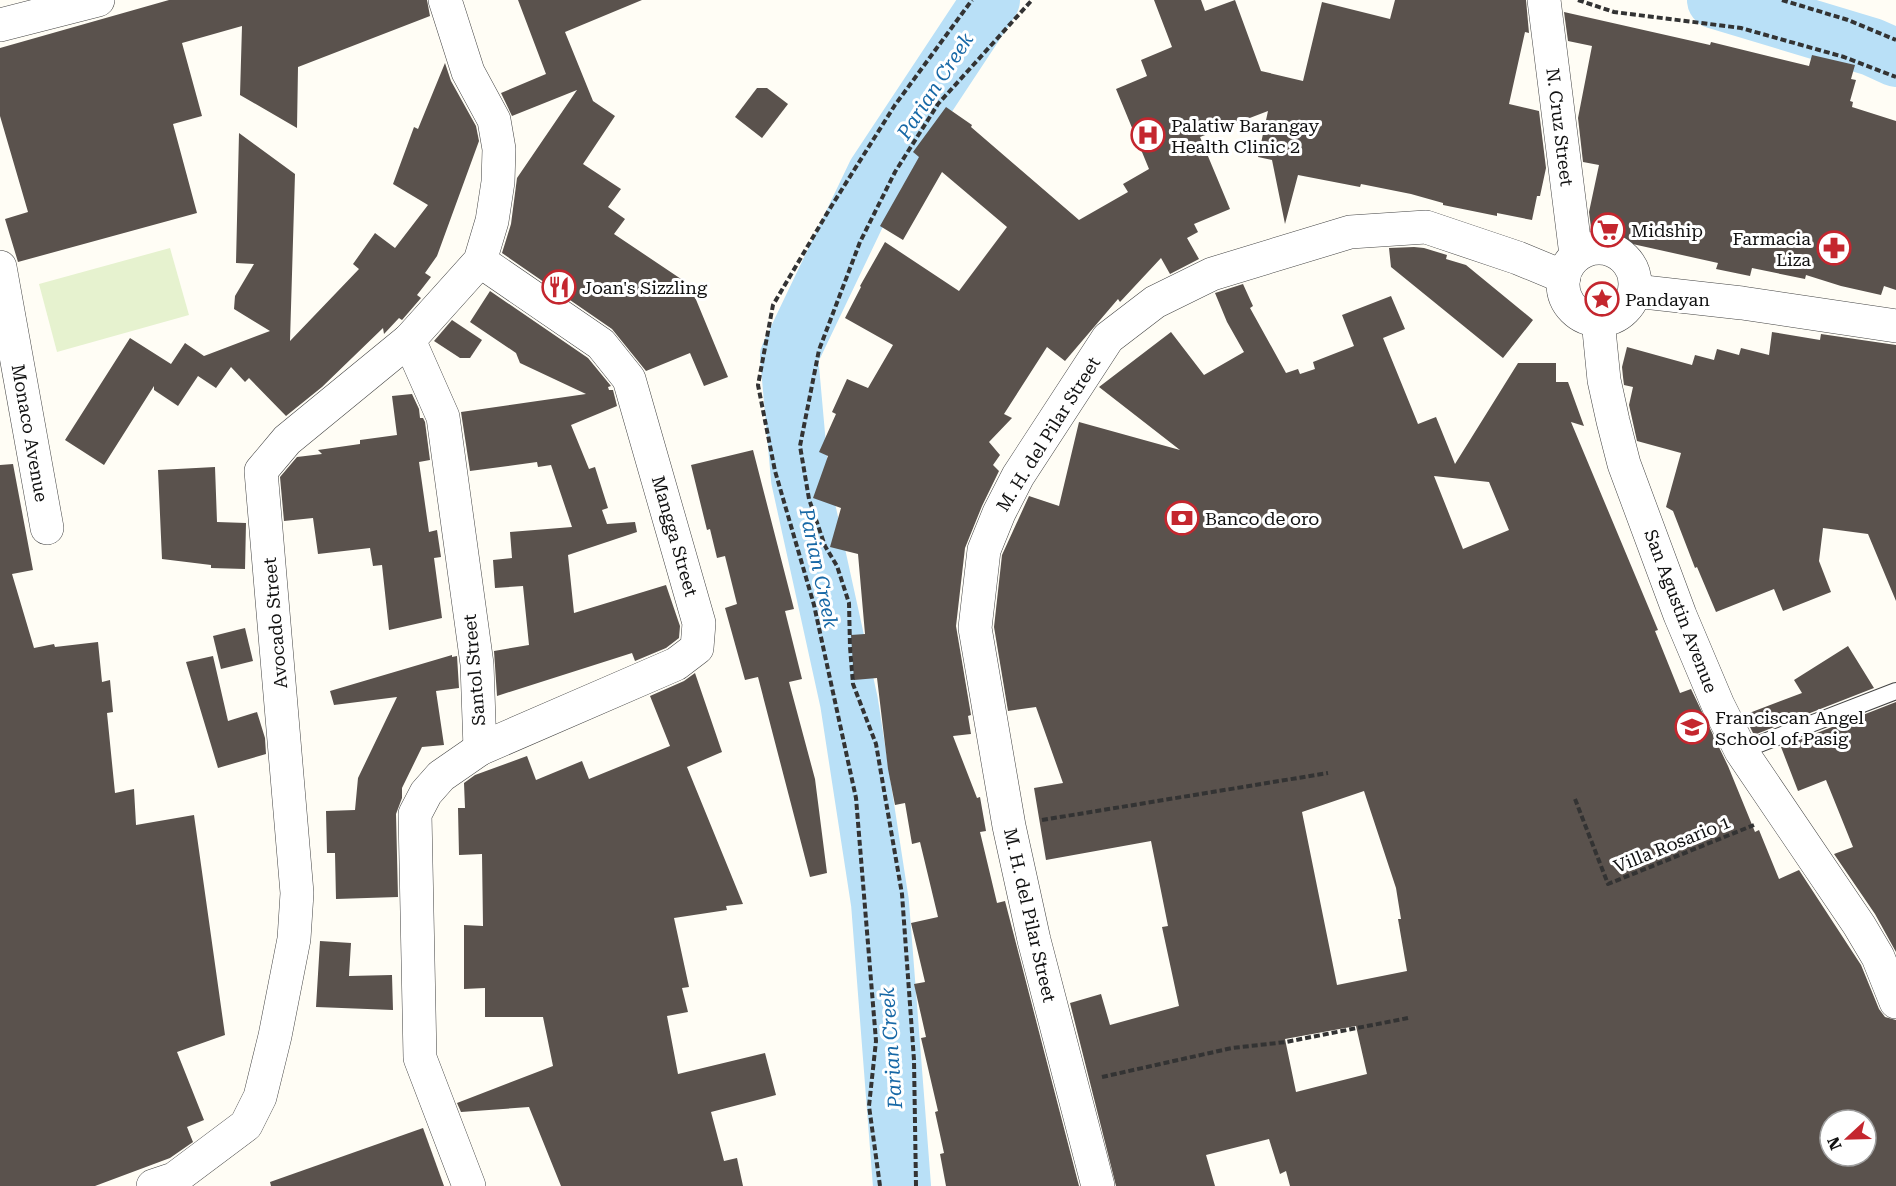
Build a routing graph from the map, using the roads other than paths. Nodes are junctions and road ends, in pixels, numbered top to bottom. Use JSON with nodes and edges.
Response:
{"nodes":[{"id":1,"x":98,"y":0,"type":"edge"},
{"id":2,"x":446,"y":0,"type":"edge"},
{"id":3,"x":1544,"y":0,"type":"edge"},
{"id":4,"x":0,"y":25,"type":"edge"},
{"id":5,"x":480,"y":261,"type":"junction"},
{"id":6,"x":1570,"y":266,"type":"junction"},
{"id":7,"x":0,"y":267,"type":"edge"},
{"id":8,"x":1635,"y":291,"type":"junction"},
{"id":9,"x":4,"y":315,"type":"edge"},
{"id":10,"x":1598,"y":320,"type":"junction"},
{"id":11,"x":1896,"y":326,"type":"edge"},
{"id":12,"x":409,"y":340,"type":"junction"},
{"id":13,"x":47,"y":528,"type":"dead end"},
{"id":14,"x":1896,"y":691,"type":"edge"},
{"id":15,"x":480,"y":749,"type":"junction"},
{"id":16,"x":1741,"y":751,"type":"junction"},
{"id":17,"x":1896,"y":1002,"type":"edge"},
{"id":18,"x":168,"y":1184,"type":"edge"},
{"id":19,"x":469,"y":1186,"type":"edge"},
{"id":20,"x":1098,"y":1186,"type":"edge"}],
"edges":[{"from":1,"to":4,"type":"street"},
{"from":2,"to":5,"type":"street","name":"Avocado Street"},
{"from":3,"to":6,"type":"street","name":"N. Cruz Street"},
{"from":5,"to":12,"type":"street","name":"Avocado Street"},
{"from":5,"to":15,"type":"street","name":"Mangga Street"},
{"from":6,"to":8,"type":"street"},
{"from":6,"to":10,"type":"street"},
{"from":6,"to":20,"type":"street","name":"M. H. del Pilar Street"},
{"from":7,"to":9,"type":"street","name":"Monaco Avenue"},
{"from":8,"to":10,"type":"street"},
{"from":8,"to":11,"type":"street"},
{"from":9,"to":13,"type":"street","name":"Monaco Avenue"},
{"from":10,"to":16,"type":"street","name":"San Agustin Avenue"},
{"from":12,"to":15,"type":"street","name":"Santol Street"},
{"from":12,"to":18,"type":"street","name":"Avocado Street"},
{"from":14,"to":16,"type":"lane"},
{"from":15,"to":19,"type":"street","name":"Santol Street"},
{"from":16,"to":17,"type":"street","name":"San Agustin Avenue"}]}
